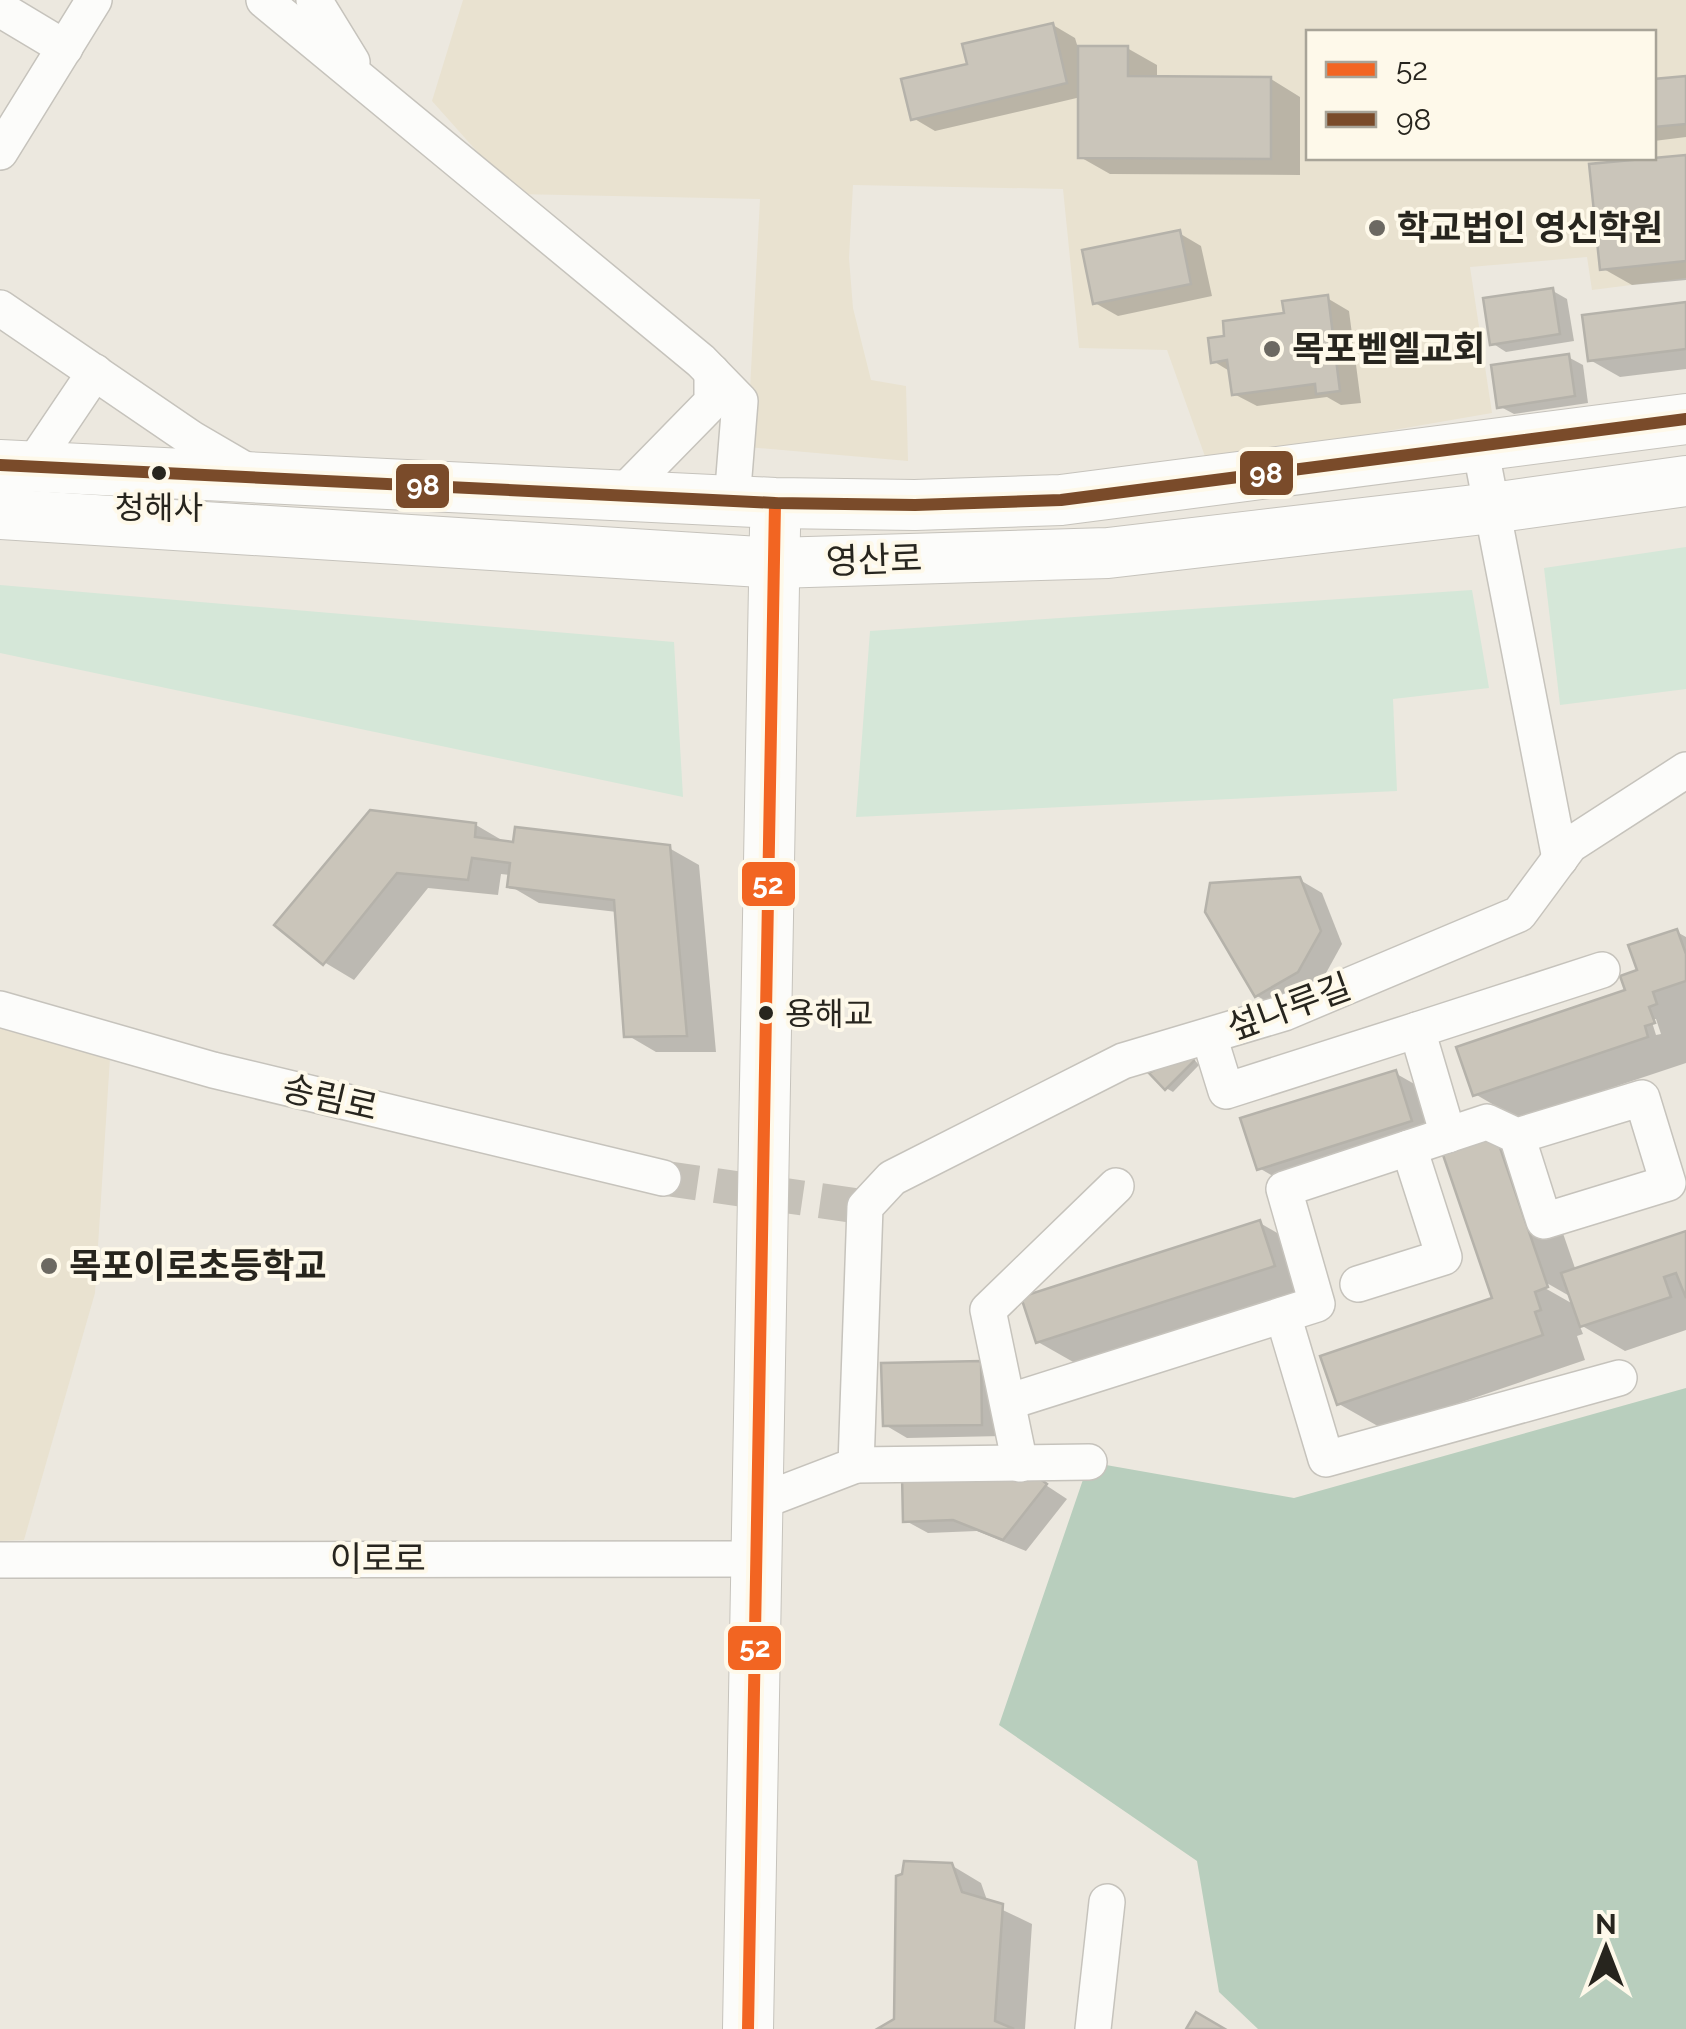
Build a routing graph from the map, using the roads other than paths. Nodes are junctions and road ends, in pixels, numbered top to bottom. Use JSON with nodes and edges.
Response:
{"nodes":[{"id":1,"x":94,"y":0,"type":"edge"},
{"id":2,"x":264,"y":0,"type":"edge"},
{"id":3,"x":314,"y":0,"type":"edge"},
{"id":4,"x":0,"y":9,"type":"edge"},
{"id":5,"x":64,"y":48,"type":"junction"},
{"id":6,"x":368,"y":88,"type":"junction"},
{"id":7,"x":0,"y":152,"type":"edge"},
{"id":8,"x":0,"y":308,"type":"edge"},
{"id":9,"x":95,"y":372,"type":"junction"},
{"id":10,"x":712,"y":372,"type":"junction"},
{"id":11,"x":1686,"y":419,"type":"edge"},
{"id":12,"x":1480,"y":447,"type":"junction"},
{"id":13,"x":16,"y":466,"type":"edge"},
{"id":14,"x":255,"y":476,"type":"junction"},
{"id":15,"x":1686,"y":482,"type":"edge"},
{"id":16,"x":621,"y":496,"type":"junction"},
{"id":17,"x":753,"y":502,"type":"junction"},
{"id":18,"x":1492,"y":508,"type":"junction"},
{"id":19,"x":0,"y":514,"type":"edge"},
{"id":20,"x":775,"y":564,"type":"junction"},
{"id":21,"x":1686,"y":770,"type":"edge"},
{"id":22,"x":1560,"y":859,"type":"junction"},
{"id":23,"x":1602,"y":970,"type":"dead end"},
{"id":24,"x":0,"y":1009,"type":"edge"},
{"id":25,"x":1417,"y":1030,"type":"junction"},
{"id":26,"x":1210,"y":1036,"type":"junction"},
{"id":27,"x":1448,"y":1135,"type":"junction"},
{"id":28,"x":1516,"y":1136,"type":"dead end"},
{"id":29,"x":1409,"y":1148,"type":"junction"},
{"id":30,"x":663,"y":1178,"type":"tunnel mouth"},
{"id":31,"x":1116,"y":1186,"type":"dead end"},
{"id":32,"x":1358,"y":1284,"type":"dead end"},
{"id":33,"x":1283,"y":1315,"type":"junction"},
{"id":34,"x":1618,"y":1378,"type":"dead end"},
{"id":35,"x":1008,"y":1402,"type":"junction"},
{"id":36,"x":1090,"y":1462,"type":"dead end"},
{"id":37,"x":856,"y":1464,"type":"junction"},
{"id":38,"x":1020,"y":1464,"type":"junction"},
{"id":39,"x":757,"y":1503,"type":"junction"},
{"id":40,"x":756,"y":1559,"type":"junction"},
{"id":41,"x":0,"y":1560,"type":"edge"},
{"id":42,"x":1107,"y":1902,"type":"dead end"},
{"id":43,"x":748,"y":2029,"type":"edge"},
{"id":44,"x":1093,"y":2029,"type":"edge"}],
"edges":[{"from":1,"to":5,"type":"street"},
{"from":2,"to":6,"type":"street"},
{"from":3,"to":6,"type":"street"},
{"from":4,"to":5,"type":"street"},
{"from":5,"to":7,"type":"street"},
{"from":6,"to":10,"type":"street"},
{"from":8,"to":9,"type":"street"},
{"from":9,"to":13,"type":"street"},
{"from":9,"to":14,"type":"street"},
{"from":10,"to":16,"type":"street"},
{"from":10,"to":17,"type":"street"},
{"from":11,"to":12,"type":"street","name":"영산로"},
{"from":12,"to":17,"type":"street","name":"영산로"},
{"from":12,"to":18,"type":"street"},
{"from":13,"to":14,"type":"street","name":"영산로"},
{"from":14,"to":16,"type":"street","name":"영산로"},
{"from":15,"to":18,"type":"street","name":"영산로"},
{"from":16,"to":17,"type":"street","name":"영산로"},
{"from":17,"to":20,"type":"street"},
{"from":18,"to":20,"type":"street","name":"영산로"},
{"from":18,"to":22,"type":"street"},
{"from":19,"to":20,"type":"street","name":"영산로"},
{"from":20,"to":39,"type":"street"},
{"from":21,"to":22,"type":"street","name":"섶나루길"},
{"from":22,"to":26,"type":"street","name":"섶나루길"},
{"from":23,"to":25,"type":"street"},
{"from":24,"to":30,"type":"street","name":"송림로"},
{"from":25,"to":26,"type":"street"},
{"from":25,"to":27,"type":"street"},
{"from":26,"to":37,"type":"street","name":"섶나루길"},
{"from":27,"to":28,"type":"street"},
{"from":27,"to":29,"type":"street"},
{"from":29,"to":32,"type":"street"},
{"from":29,"to":33,"type":"street"},
{"from":31,"to":35,"type":"street"},
{"from":33,"to":34,"type":"street"},
{"from":33,"to":35,"type":"street"},
{"from":35,"to":38,"type":"street"},
{"from":36,"to":38,"type":"street"},
{"from":37,"to":38,"type":"street"},
{"from":37,"to":39,"type":"street"},
{"from":39,"to":40,"type":"street"},
{"from":40,"to":41,"type":"street","name":"이로로"},
{"from":40,"to":43,"type":"street"},
{"from":42,"to":44,"type":"street"}]}
